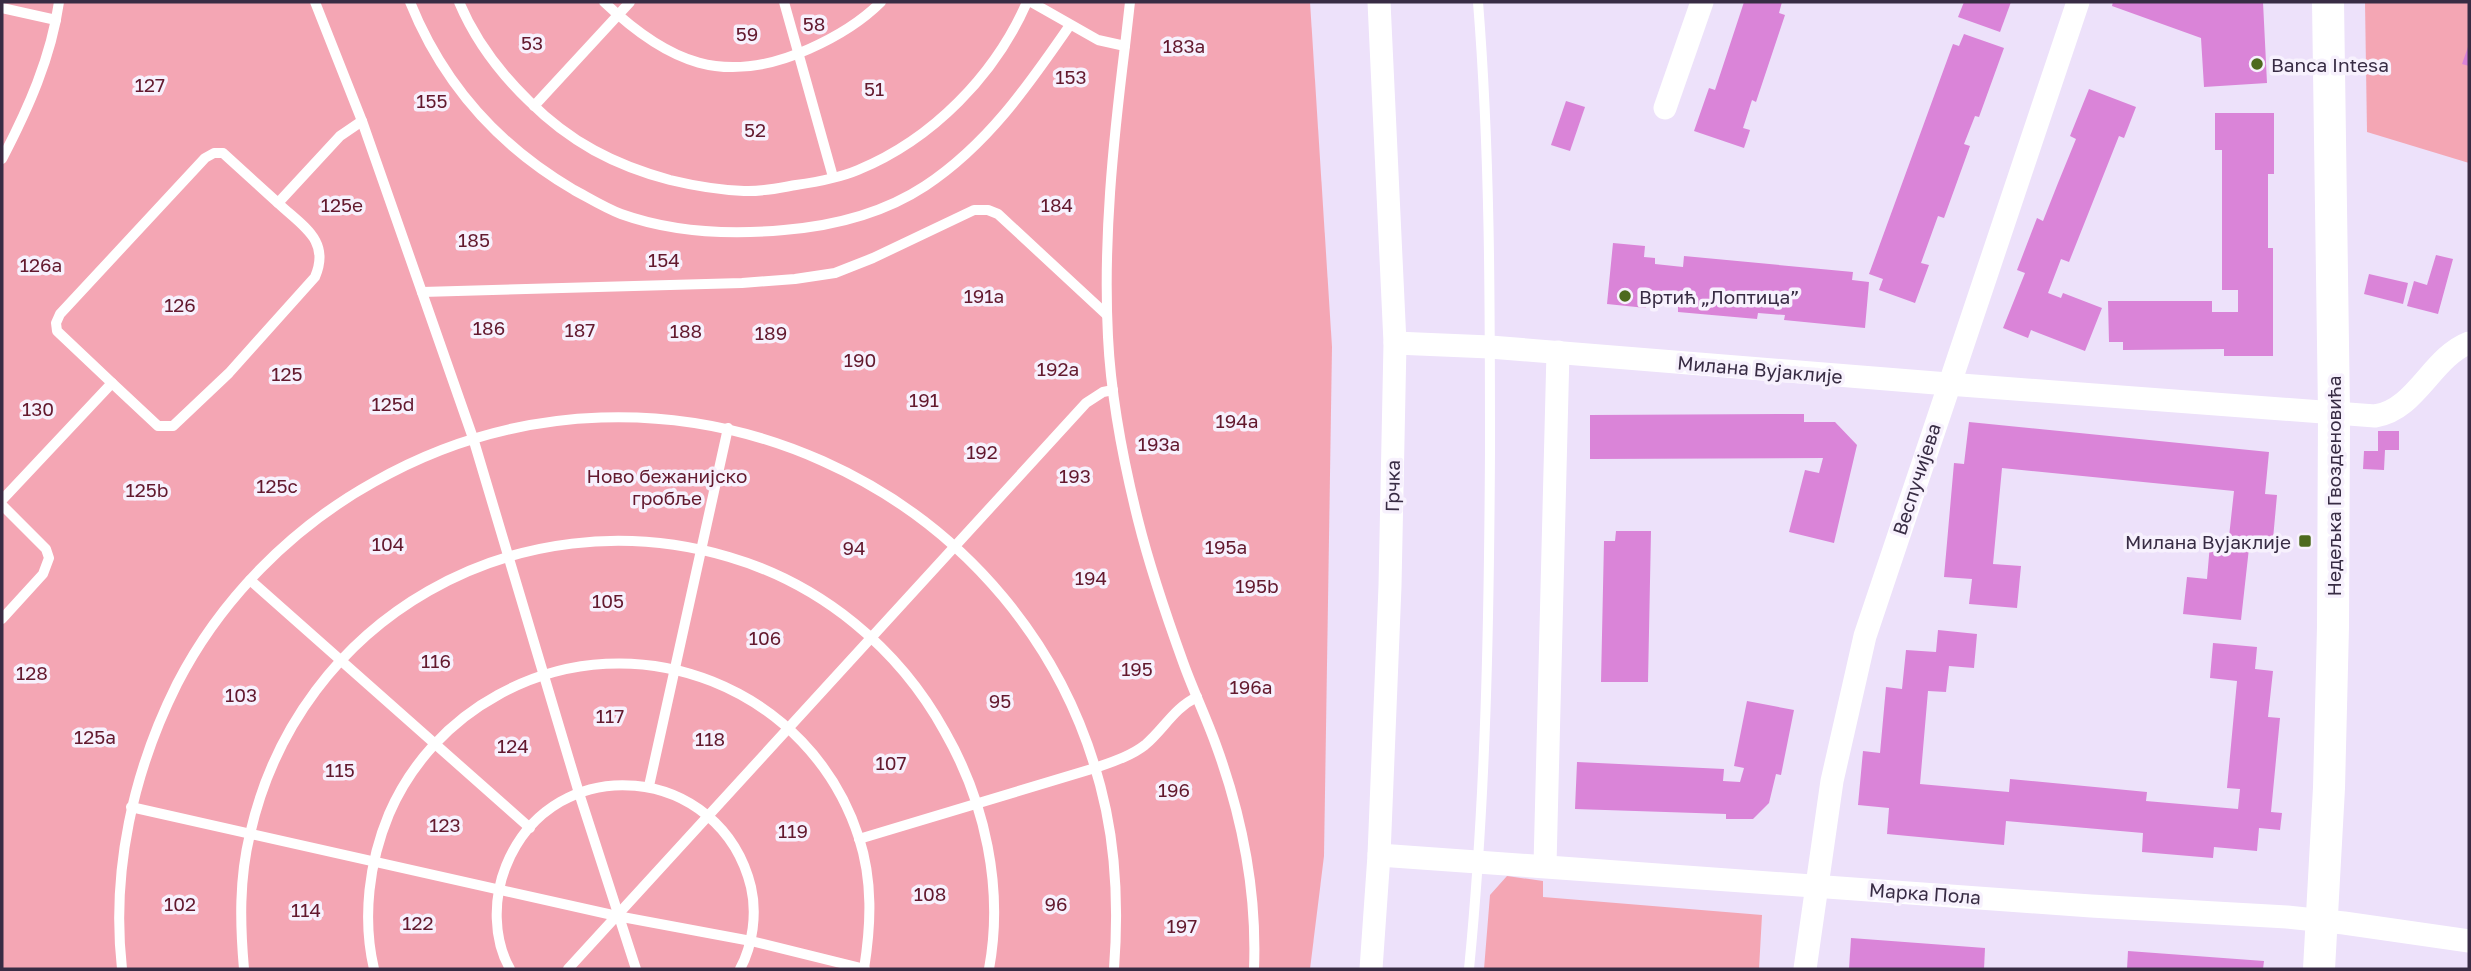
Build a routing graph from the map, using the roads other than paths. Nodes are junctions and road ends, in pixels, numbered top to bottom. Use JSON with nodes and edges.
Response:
{"nodes":[{"id":1,"x":59,"y":2,"type":"edge"},
{"id":2,"x":315,"y":2,"type":"edge"},
{"id":3,"x":410,"y":2,"type":"edge"},
{"id":4,"x":459,"y":2,"type":"edge"},
{"id":5,"x":604,"y":2,"type":"edge"},
{"id":6,"x":630,"y":2,"type":"edge"},
{"id":7,"x":784,"y":2,"type":"edge"},
{"id":8,"x":881,"y":2,"type":"edge"},
{"id":9,"x":1029,"y":2,"type":"edge"},
{"id":10,"x":1130,"y":2,"type":"edge"},
{"id":11,"x":1379,"y":2,"type":"edge"},
{"id":12,"x":1478,"y":2,"type":"edge"},
{"id":13,"x":1702,"y":2,"type":"edge"},
{"id":14,"x":2078,"y":2,"type":"edge"},
{"id":15,"x":2328,"y":2,"type":"edge"},
{"id":16,"x":2,"y":8,"type":"edge"},
{"id":17,"x":618,"y":15,"type":"junction"},
{"id":18,"x":56,"y":20,"type":"junction"},
{"id":19,"x":1070,"y":25,"type":"junction"},
{"id":20,"x":1125,"y":46,"type":"junction"},
{"id":21,"x":799,"y":54,"type":"junction"},
{"id":22,"x":534,"y":106,"type":"junction"},
{"id":23,"x":1665,"y":108,"type":"dead end"},
{"id":24,"x":362,"y":121,"type":"junction"},
{"id":25,"x":2,"y":159,"type":"edge"},
{"id":26,"x":833,"y":177,"type":"junction"},
{"id":27,"x":278,"y":203,"type":"junction"},
{"id":28,"x":422,"y":292,"type":"junction"},
{"id":29,"x":1107,"y":315,"type":"junction"},
{"id":30,"x":1395,"y":343,"type":"junction"},
{"id":31,"x":2469,"y":343,"type":"edge"},
{"id":32,"x":1490,"y":347,"type":"junction"},
{"id":33,"x":1558,"y":352,"type":"junction"},
{"id":34,"x":113,"y":383,"type":"junction"},
{"id":35,"x":1948,"y":384,"type":"junction"},
{"id":36,"x":1113,"y":390,"type":"junction"},
{"id":37,"x":2334,"y":412,"type":"junction"},
{"id":38,"x":728,"y":428,"type":"junction"},
{"id":39,"x":473,"y":439,"type":"junction"},
{"id":40,"x":2,"y":500,"type":"edge"},
{"id":41,"x":2,"y":505,"type":"edge"},
{"id":42,"x":956,"y":547,"type":"junction"},
{"id":43,"x":700,"y":548,"type":"junction"},
{"id":44,"x":507,"y":556,"type":"junction"},
{"id":45,"x":250,"y":580,"type":"junction"},
{"id":46,"x":2,"y":619,"type":"edge"},
{"id":47,"x":871,"y":637,"type":"junction"},
{"id":48,"x":341,"y":660,"type":"junction"},
{"id":49,"x":673,"y":668,"type":"junction"},
{"id":50,"x":543,"y":674,"type":"junction"},
{"id":51,"x":1197,"y":697,"type":"junction"},
{"id":52,"x":789,"y":728,"type":"junction"},
{"id":53,"x":435,"y":743,"type":"junction"},
{"id":54,"x":1096,"y":768,"type":"junction"},
{"id":55,"x":649,"y":786,"type":"junction"},
{"id":56,"x":579,"y":793,"type":"junction"},
{"id":57,"x":977,"y":802,"type":"junction"},
{"id":58,"x":131,"y":807,"type":"junction"},
{"id":59,"x":708,"y":814,"type":"junction"},
{"id":60,"x":530,"y":828,"type":"junction"},
{"id":61,"x":250,"y":834,"type":"junction"},
{"id":62,"x":859,"y":839,"type":"junction"},
{"id":63,"x":1379,"y":855,"type":"junction"},
{"id":64,"x":1480,"y":861,"type":"junction"},
{"id":65,"x":373,"y":863,"type":"junction"},
{"id":66,"x":1545,"y":865,"type":"junction"},
{"id":67,"x":1815,"y":885,"type":"junction"},
{"id":68,"x":499,"y":890,"type":"junction"},
{"id":69,"x":617,"y":916,"type":"junction"},
{"id":70,"x":2322,"y":920,"type":"junction"},
{"id":71,"x":751,"y":941,"type":"junction"},
{"id":72,"x":2469,"y":941,"type":"edge"},
{"id":73,"x":122,"y":969,"type":"edge"},
{"id":74,"x":244,"y":969,"type":"edge"},
{"id":75,"x":374,"y":969,"type":"edge"},
{"id":76,"x":510,"y":969,"type":"edge"},
{"id":77,"x":568,"y":969,"type":"edge"},
{"id":78,"x":636,"y":969,"type":"edge"},
{"id":79,"x":740,"y":969,"type":"edge"},
{"id":80,"x":864,"y":969,"type":"edge"},
{"id":81,"x":989,"y":969,"type":"edge"},
{"id":82,"x":1114,"y":969,"type":"edge"},
{"id":83,"x":1254,"y":969,"type":"edge"},
{"id":84,"x":1371,"y":969,"type":"edge"},
{"id":85,"x":1469,"y":969,"type":"edge"},
{"id":86,"x":1805,"y":969,"type":"edge"},
{"id":87,"x":2319,"y":969,"type":"edge"}],
"edges":[{"from":1,"to":18,"type":"lane"},
{"from":2,"to":24,"type":"lane"},
{"from":3,"to":19,"type":"lane"},
{"from":4,"to":22,"type":"lane"},
{"from":5,"to":17,"type":"lane"},
{"from":6,"to":17,"type":"lane"},
{"from":7,"to":21,"type":"lane"},
{"from":8,"to":21,"type":"lane"},
{"from":9,"to":19,"type":"lane"},
{"from":9,"to":26,"type":"lane"},
{"from":10,"to":20,"type":"lane"},
{"from":11,"to":30,"type":"street","name":"Грчка"},
{"from":12,"to":32,"type":"lane"},
{"from":13,"to":23,"type":"street"},
{"from":14,"to":35,"type":"street","name":"Веспучијева"},
{"from":15,"to":37,"type":"main road","name":"Недељка Гвозденовића"},
{"from":16,"to":18,"type":"lane"},
{"from":17,"to":21,"type":"lane"},
{"from":17,"to":22,"type":"lane"},
{"from":18,"to":25,"type":"lane"},
{"from":19,"to":20,"type":"lane"},
{"from":20,"to":29,"type":"lane"},
{"from":21,"to":26,"type":"lane"},
{"from":22,"to":26,"type":"lane"},
{"from":24,"to":27,"type":"lane"},
{"from":24,"to":28,"type":"lane"},
{"from":27,"to":34,"type":"lane"},
{"from":27,"to":34,"type":"lane"},
{"from":28,"to":29,"type":"lane"},
{"from":28,"to":39,"type":"lane"},
{"from":29,"to":36,"type":"lane"},
{"from":30,"to":32,"type":"street","name":"Милана Вујаклије"},
{"from":30,"to":63,"type":"street","name":"Грчка"},
{"from":31,"to":37,"type":"street","name":"Милана Вујаклије"},
{"from":32,"to":33,"type":"street","name":"Милана Вујаклије"},
{"from":32,"to":64,"type":"lane"},
{"from":33,"to":35,"type":"street","name":"Милана Вујаклије"},
{"from":33,"to":66,"type":"street"},
{"from":34,"to":40,"type":"lane"},
{"from":35,"to":37,"type":"street","name":"Милана Вујаклије"},
{"from":35,"to":67,"type":"street","name":"Веспучијева"},
{"from":36,"to":42,"type":"lane"},
{"from":36,"to":51,"type":"lane"},
{"from":37,"to":70,"type":"main road","name":"Недељка Гвозденовића"},
{"from":38,"to":39,"type":"lane"},
{"from":38,"to":42,"type":"lane"},
{"from":38,"to":43,"type":"lane"},
{"from":39,"to":44,"type":"lane"},
{"from":39,"to":45,"type":"lane"},
{"from":41,"to":46,"type":"lane"},
{"from":42,"to":47,"type":"lane"},
{"from":42,"to":54,"type":"lane"},
{"from":43,"to":44,"type":"lane"},
{"from":43,"to":47,"type":"lane"},
{"from":43,"to":49,"type":"lane"},
{"from":44,"to":48,"type":"lane"},
{"from":44,"to":50,"type":"lane"},
{"from":45,"to":48,"type":"lane"},
{"from":45,"to":58,"type":"lane"},
{"from":47,"to":52,"type":"lane"},
{"from":47,"to":57,"type":"lane"},
{"from":48,"to":53,"type":"lane"},
{"from":48,"to":61,"type":"lane"},
{"from":49,"to":50,"type":"lane"},
{"from":49,"to":52,"type":"lane"},
{"from":49,"to":55,"type":"lane"},
{"from":50,"to":53,"type":"lane"},
{"from":50,"to":56,"type":"lane"},
{"from":51,"to":54,"type":"lane"},
{"from":51,"to":83,"type":"lane"},
{"from":52,"to":59,"type":"lane"},
{"from":52,"to":62,"type":"lane"},
{"from":53,"to":60,"type":"lane"},
{"from":53,"to":65,"type":"lane"},
{"from":54,"to":57,"type":"lane"},
{"from":54,"to":82,"type":"lane"},
{"from":55,"to":56,"type":"lane"},
{"from":55,"to":59,"type":"lane"},
{"from":56,"to":60,"type":"lane"},
{"from":56,"to":69,"type":"lane"},
{"from":57,"to":62,"type":"lane"},
{"from":57,"to":81,"type":"lane"},
{"from":58,"to":61,"type":"lane"},
{"from":58,"to":73,"type":"lane"},
{"from":59,"to":69,"type":"lane"},
{"from":59,"to":71,"type":"lane"},
{"from":60,"to":68,"type":"lane"},
{"from":61,"to":65,"type":"lane"},
{"from":61,"to":74,"type":"lane"},
{"from":62,"to":80,"type":"lane"},
{"from":63,"to":64,"type":"street","name":"Марка Пола"},
{"from":63,"to":84,"type":"street","name":"Грчка"},
{"from":64,"to":66,"type":"street","name":"Марка Пола"},
{"from":64,"to":85,"type":"lane"},
{"from":65,"to":68,"type":"lane"},
{"from":65,"to":75,"type":"lane"},
{"from":66,"to":67,"type":"street","name":"Марка Пола"},
{"from":67,"to":70,"type":"street","name":"Марка Пола"},
{"from":67,"to":86,"type":"street","name":"Веспучијева"},
{"from":68,"to":69,"type":"lane"},
{"from":68,"to":76,"type":"lane"},
{"from":69,"to":71,"type":"lane"},
{"from":69,"to":77,"type":"lane"},
{"from":69,"to":78,"type":"lane"},
{"from":70,"to":72,"type":"street","name":"Марка Пола"},
{"from":70,"to":87,"type":"main road","name":"Недељка Гвозденовића"},
{"from":71,"to":79,"type":"lane"},
{"from":71,"to":80,"type":"lane"}]}
